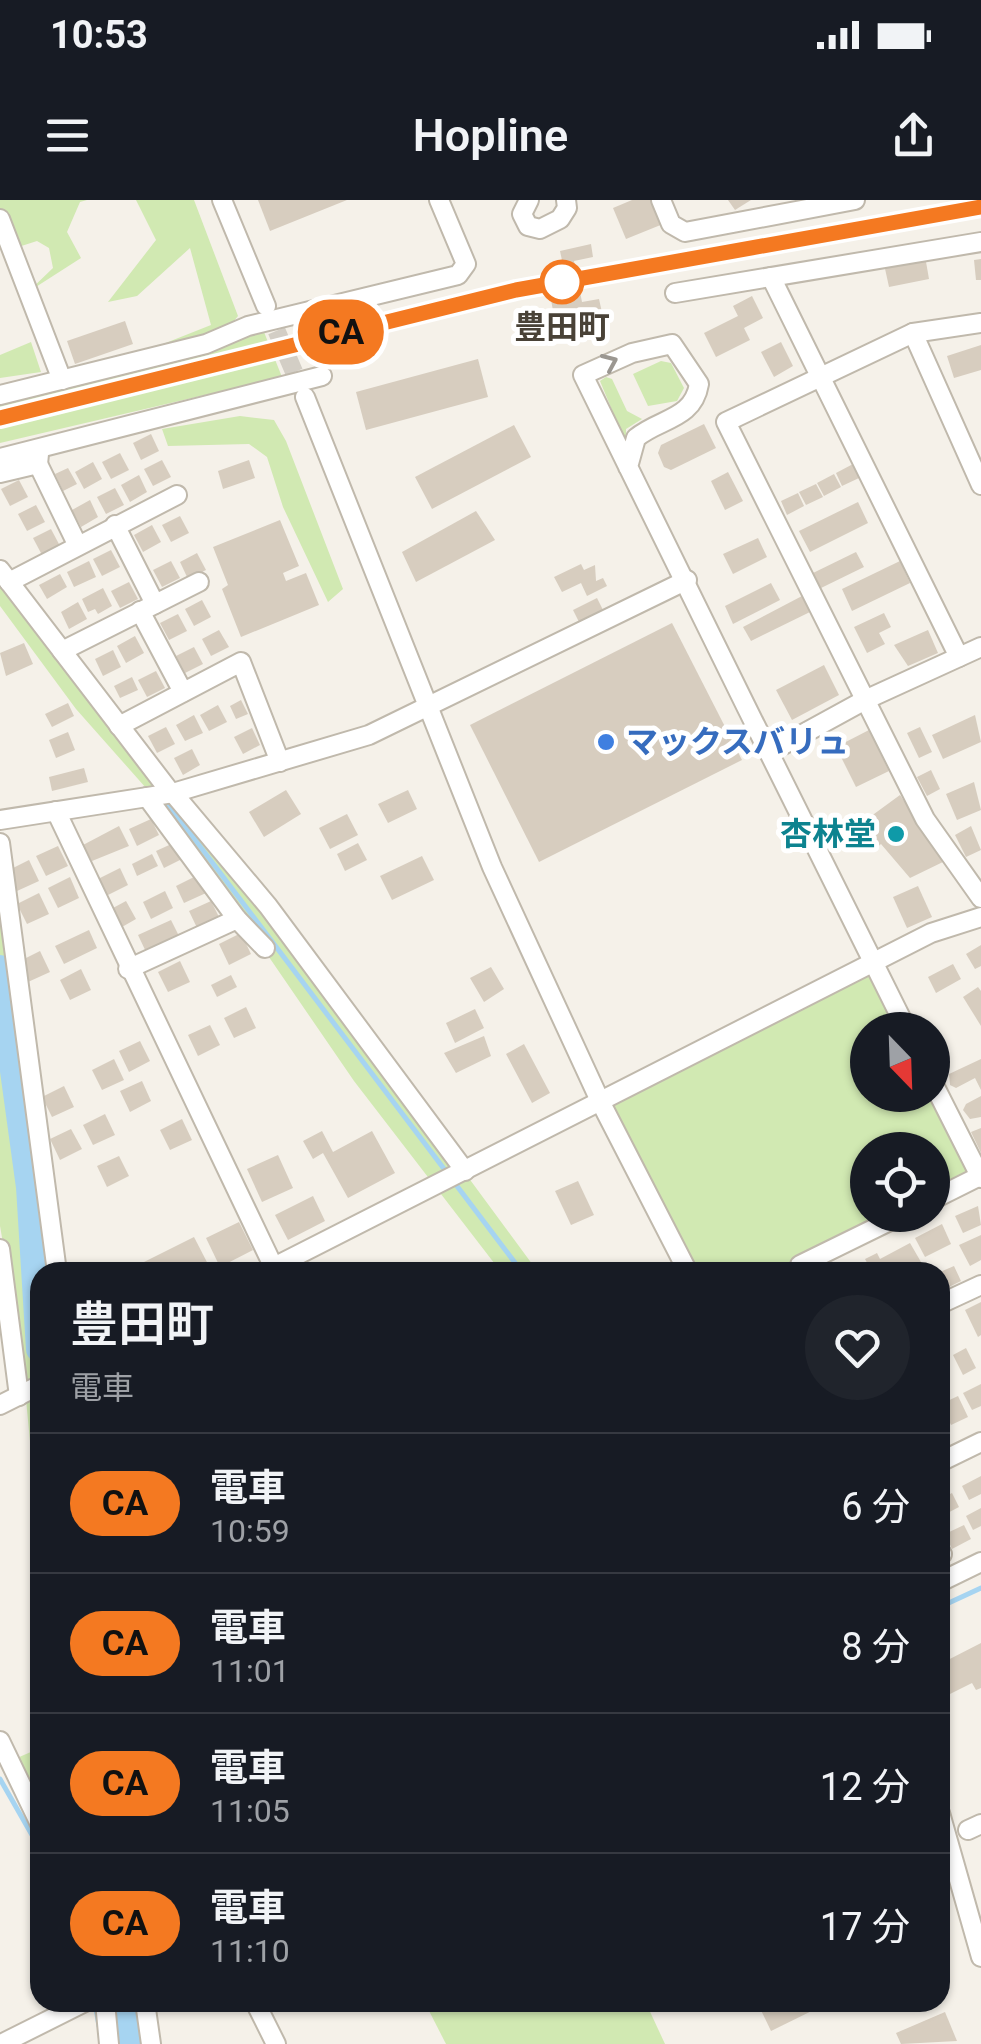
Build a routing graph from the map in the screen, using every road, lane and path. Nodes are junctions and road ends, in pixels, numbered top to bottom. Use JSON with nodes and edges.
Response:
{"nodes":[{"id":1,"x":222,"y":200,"type":"edge"},
{"id":2,"x":439,"y":200,"type":"edge"},
{"id":3,"x":530,"y":200,"type":"edge"},
{"id":4,"x":566,"y":200,"type":"edge"},
{"id":5,"x":661,"y":200,"type":"edge"},
{"id":6,"x":855,"y":200,"type":"edge"},
{"id":7,"x":819,"y":203,"type":"edge"},
{"id":8,"x":0,"y":219,"type":"edge"},
{"id":9,"x":981,"y":242,"type":"edge"},
{"id":10,"x":771,"y":277,"type":"junction"},
{"id":11,"x":675,"y":293,"type":"dead end"},
{"id":12,"x":266,"y":306,"type":"tunnel mouth"},
{"id":13,"x":981,"y":323,"type":"edge"},
{"id":14,"x":913,"y":333,"type":"junction"},
{"id":15,"x":322,"y":376,"type":"dead end"},
{"id":16,"x":820,"y":377,"type":"junction"},
{"id":17,"x":62,"y":380,"type":"junction"},
{"id":18,"x":0,"y":396,"type":"edge"},
{"id":19,"x":305,"y":397,"type":"tunnel mouth"},
{"id":20,"x":972,"y":438,"type":"edge"},
{"id":21,"x":39,"y":456,"type":"junction"},
{"id":22,"x":0,"y":458,"type":"edge"},
{"id":23,"x":628,"y":467,"type":"junction"},
{"id":24,"x":0,"y":474,"type":"edge"},
{"id":25,"x":981,"y":484,"type":"edge"},
{"id":26,"x":178,"y":495,"type":"dead end"},
{"id":27,"x":115,"y":526,"type":"junction"},
{"id":28,"x":77,"y":544,"type":"junction"},
{"id":29,"x":4,"y":576,"type":"edge"},
{"id":30,"x":686,"y":580,"type":"junction"},
{"id":31,"x":198,"y":582,"type":"dead end"},
{"id":32,"x":148,"y":608,"type":"junction"},
{"id":33,"x":981,"y":648,"type":"edge"},
{"id":34,"x":62,"y":651,"type":"junction"},
{"id":35,"x":960,"y":657,"type":"junction"},
{"id":36,"x":183,"y":692,"type":"junction"},
{"id":37,"x":865,"y":700,"type":"junction"},
{"id":38,"x":429,"y":710,"type":"junction"},
{"id":39,"x":120,"y":726,"type":"junction"},
{"id":40,"x":770,"y":752,"type":"junction"},
{"id":41,"x":280,"y":762,"type":"junction"},
{"id":42,"x":172,"y":793,"type":"junction"},
{"id":43,"x":148,"y":796,"type":"junction"},
{"id":44,"x":56,"y":811,"type":"junction"},
{"id":45,"x":0,"y":820,"type":"edge"},
{"id":46,"x":0,"y":843,"type":"edge"},
{"id":47,"x":981,"y":898,"type":"edge"},
{"id":48,"x":981,"y":917,"type":"edge"},
{"id":49,"x":237,"y":918,"type":"junction"},
{"id":50,"x":265,"y":948,"type":"dead end"},
{"id":51,"x":874,"y":964,"type":"junction"},
{"id":52,"x":128,"y":969,"type":"junction"},
{"id":53,"x":898,"y":1012,"type":"edge"},
{"id":54,"x":601,"y":1102,"type":"junction"},
{"id":55,"x":948,"y":1112,"type":"edge"},
{"id":56,"x":465,"y":1171,"type":"junction"},
{"id":57,"x":980,"y":1177,"type":"edge"},
{"id":58,"x":950,"y":1191,"type":"edge"},
{"id":59,"x":867,"y":1232,"type":"edge"},
{"id":60,"x":0,"y":1249,"type":"edge"},
{"id":61,"x":57,"y":1262,"type":"edge"},
{"id":62,"x":267,"y":1262,"type":"edge"},
{"id":63,"x":288,"y":1262,"type":"edge"},
{"id":64,"x":683,"y":1262,"type":"edge"},
{"id":65,"x":806,"y":1262,"type":"edge"},
{"id":66,"x":981,"y":1285,"type":"edge"},
{"id":67,"x":950,"y":1299,"type":"edge"},
{"id":68,"x":30,"y":1390,"type":"edge"},
{"id":69,"x":19,"y":1396,"type":"junction"},
{"id":70,"x":0,"y":1405,"type":"edge"},
{"id":71,"x":981,"y":1442,"type":"edge"},
{"id":72,"x":950,"y":1457,"type":"edge"},
{"id":73,"x":981,"y":1562,"type":"edge"},
{"id":74,"x":950,"y":1577,"type":"edge"},
{"id":75,"x":0,"y":1741,"type":"edge"},
{"id":76,"x":30,"y":1803,"type":"edge"},
{"id":77,"x":950,"y":1848,"type":"edge"},
{"id":78,"x":981,"y":1957,"type":"edge"},
{"id":79,"x":65,"y":2012,"type":"edge"},
{"id":80,"x":106,"y":2012,"type":"edge"},
{"id":81,"x":147,"y":2012,"type":"edge"},
{"id":82,"x":260,"y":2012,"type":"edge"},
{"id":83,"x":1,"y":2044,"type":"edge"},
{"id":84,"x":109,"y":2044,"type":"edge"},
{"id":85,"x":151,"y":2044,"type":"edge"},
{"id":86,"x":276,"y":2044,"type":"edge"}],
"edges":[{"from":1,"to":12,"type":"street"},
{"from":2,"to":17,"type":"street"},
{"from":3,"to":4,"type":"street"},
{"from":5,"to":7,"type":"street"},
{"from":6,"to":7,"type":"street"},
{"from":8,"to":17,"type":"street"},
{"from":9,"to":10,"type":"street"},
{"from":10,"to":11,"type":"street"},
{"from":10,"to":16,"type":"street"},
{"from":13,"to":14,"type":"street"},
{"from":14,"to":16,"type":"street"},
{"from":14,"to":20,"type":"street"},
{"from":15,"to":21,"type":"street"},
{"from":16,"to":35,"type":"street"},
{"from":16,"to":37,"type":"street"},
{"from":17,"to":18,"type":"street"},
{"from":19,"to":38,"type":"street"},
{"from":20,"to":25,"type":"street"},
{"from":21,"to":22,"type":"street"},
{"from":21,"to":24,"type":"street"},
{"from":21,"to":28,"type":"street"},
{"from":23,"to":23,"type":"street","one_way":true},
{"from":23,"to":30,"type":"street"},
{"from":26,"to":27,"type":"street"},
{"from":27,"to":28,"type":"street"},
{"from":27,"to":32,"type":"street"},
{"from":28,"to":29,"type":"street"},
{"from":29,"to":34,"type":"street"},
{"from":30,"to":38,"type":"street"},
{"from":30,"to":40,"type":"street"},
{"from":31,"to":32,"type":"street"},
{"from":32,"to":34,"type":"street"},
{"from":32,"to":36,"type":"street"},
{"from":33,"to":35,"type":"street"},
{"from":34,"to":39,"type":"street"},
{"from":35,"to":37,"type":"street"},
{"from":36,"to":39,"type":"street"},
{"from":36,"to":41,"type":"street"},
{"from":37,"to":40,"type":"street"},
{"from":37,"to":47,"type":"street"},
{"from":38,"to":41,"type":"street"},
{"from":38,"to":54,"type":"street"},
{"from":39,"to":42,"type":"street"},
{"from":40,"to":51,"type":"street"},
{"from":41,"to":42,"type":"street"},
{"from":42,"to":43,"type":"street"},
{"from":42,"to":56,"type":"street"},
{"from":43,"to":44,"type":"street"},
{"from":43,"to":49,"type":"street"},
{"from":44,"to":45,"type":"street"},
{"from":44,"to":52,"type":"street"},
{"from":46,"to":61,"type":"street"},
{"from":48,"to":51,"type":"street"},
{"from":49,"to":50,"type":"street"},
{"from":49,"to":52,"type":"street"},
{"from":51,"to":53,"type":"street"},
{"from":51,"to":54,"type":"street"},
{"from":52,"to":62,"type":"street"},
{"from":54,"to":56,"type":"street"},
{"from":54,"to":64,"type":"street"},
{"from":55,"to":57,"type":"street"},
{"from":56,"to":63,"type":"street"},
{"from":57,"to":58,"type":"street"},
{"from":59,"to":65,"type":"street"},
{"from":60,"to":69,"type":"street"},
{"from":66,"to":67,"type":"street"},
{"from":68,"to":69,"type":"street"},
{"from":69,"to":70,"type":"street"},
{"from":71,"to":72,"type":"street"},
{"from":73,"to":74,"type":"street"},
{"from":75,"to":76,"type":"street"},
{"from":77,"to":78,"type":"street"},
{"from":79,"to":83,"type":"street"},
{"from":80,"to":84,"type":"street"},
{"from":81,"to":85,"type":"street"},
{"from":82,"to":86,"type":"street"}]}
